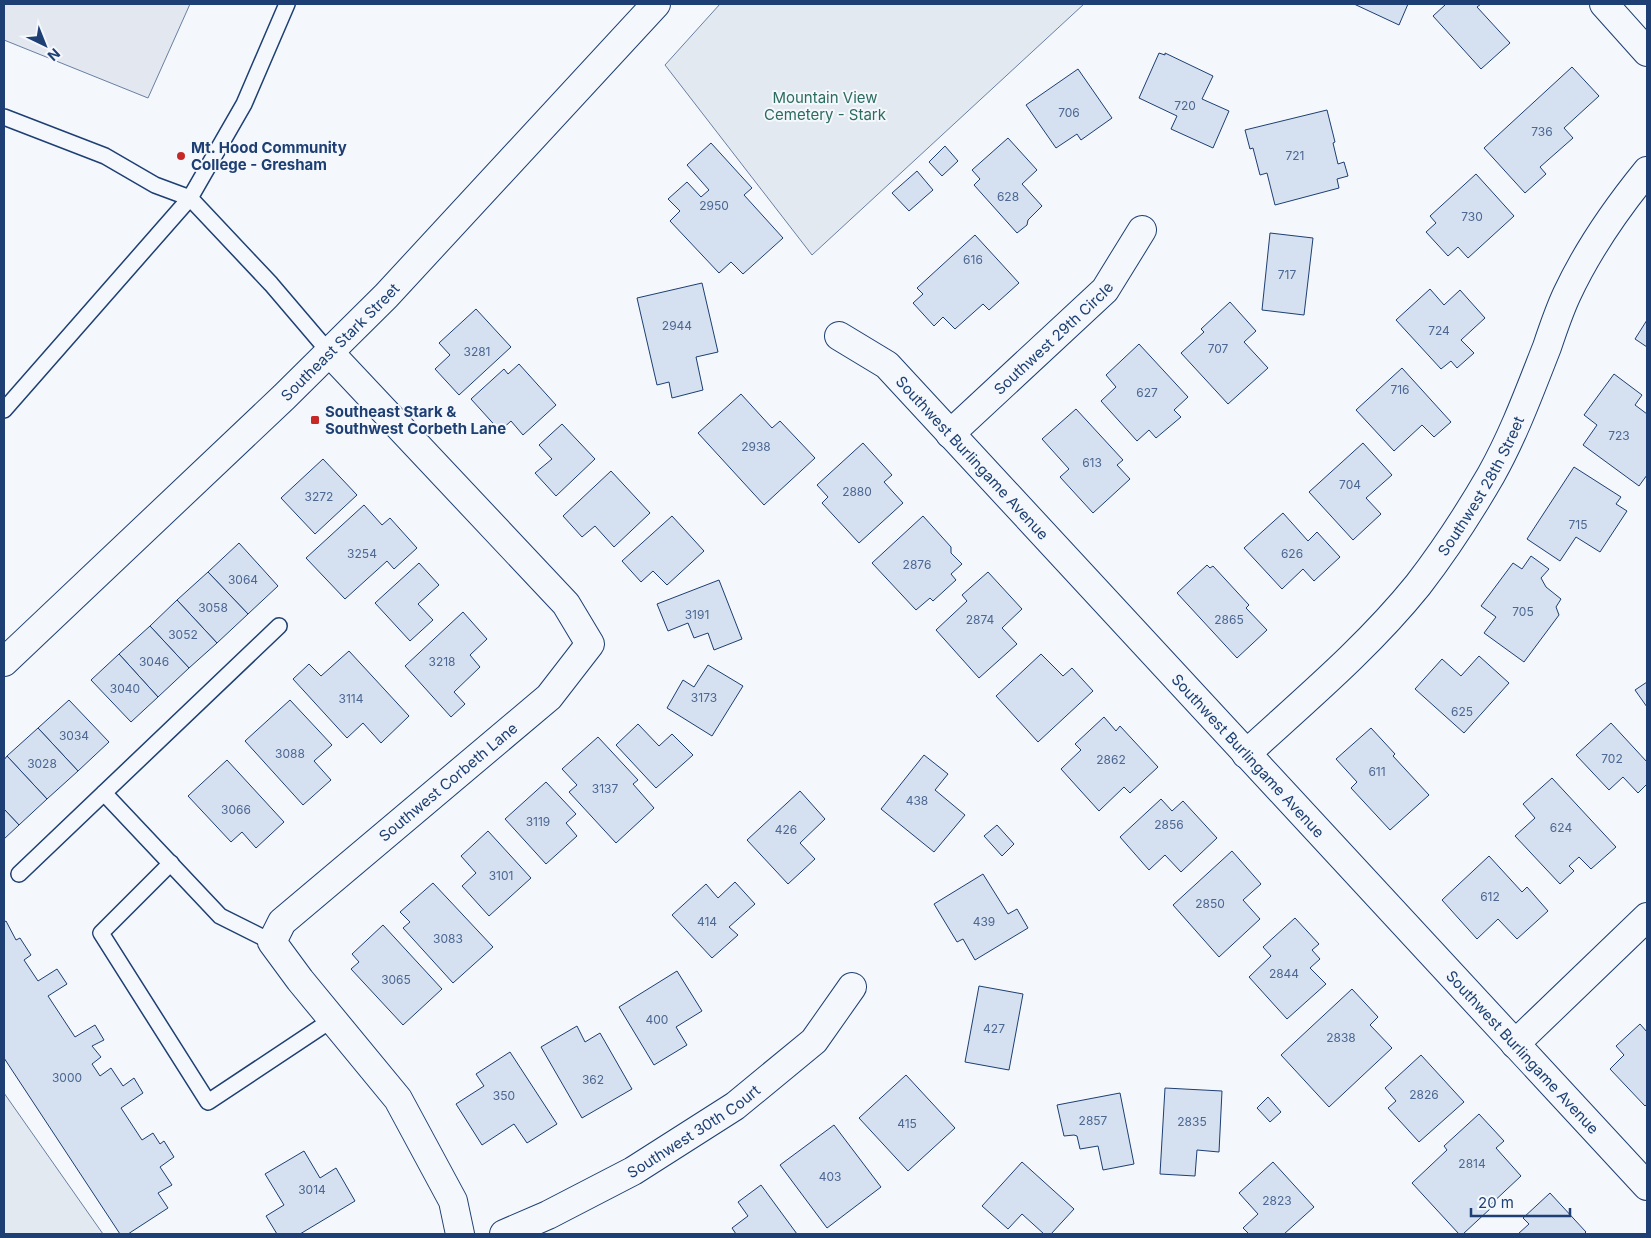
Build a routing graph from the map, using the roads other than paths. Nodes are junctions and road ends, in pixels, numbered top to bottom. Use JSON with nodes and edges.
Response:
{"nodes":[{"id":1,"x":287,"y":4,"type":"edge"},
{"id":2,"x":656,"y":4,"type":"edge"},
{"id":3,"x":1604,"y":4,"type":"edge"},
{"id":4,"x":1647,"y":52,"type":"edge"},
{"id":5,"x":4,"y":116,"type":"edge"},
{"id":6,"x":1647,"y":171,"type":"edge"},
{"id":7,"x":190,"y":198,"type":"junction"},
{"id":8,"x":1142,"y":230,"type":"dead end"},
{"id":9,"x":839,"y":336,"type":"dead end"},
{"id":10,"x":329,"y":352,"type":"junction"},
{"id":11,"x":4,"y":410,"type":"edge"},
{"id":12,"x":950,"y":434,"type":"junction"},
{"id":13,"x":279,"y":626,"type":"dead end"},
{"id":14,"x":4,"y":662,"type":"edge"},
{"id":15,"x":1246,"y":754,"type":"junction"},
{"id":16,"x":104,"y":793,"type":"junction"},
{"id":17,"x":171,"y":863,"type":"junction"},
{"id":18,"x":19,"y":874,"type":"dead end"},
{"id":19,"x":1647,"y":917,"type":"edge"},
{"id":20,"x":272,"y":942,"type":"junction"},
{"id":21,"x":852,"y":987,"type":"dead end"},
{"id":22,"x":333,"y":1020,"type":"junction"},
{"id":23,"x":1515,"y":1044,"type":"junction"},
{"id":24,"x":1647,"y":1186,"type":"edge"},
{"id":25,"x":460,"y":1234,"type":"edge"},
{"id":26,"x":504,"y":1234,"type":"edge"}],
"edges":[{"from":1,"to":7,"type":"lane"},
{"from":2,"to":10,"type":"street","name":"Southeast Stark Street"},
{"from":3,"to":4,"type":"street"},
{"from":5,"to":7,"type":"lane"},
{"from":6,"to":15,"type":"street","name":"Southwest 28th Street"},
{"from":7,"to":10,"type":"lane"},
{"from":7,"to":11,"type":"lane"},
{"from":8,"to":12,"type":"street","name":"Southwest 29th Circle"},
{"from":9,"to":12,"type":"street","name":"Southwest Burlingame Avenue"},
{"from":10,"to":14,"type":"street","name":"Southeast Stark Street"},
{"from":10,"to":20,"type":"street","name":"Southwest Corbeth Lane"},
{"from":12,"to":15,"type":"street","name":"Southwest Burlingame Avenue"},
{"from":13,"to":16,"type":"lane"},
{"from":15,"to":23,"type":"street","name":"Southwest Burlingame Avenue"},
{"from":16,"to":17,"type":"lane"},
{"from":16,"to":18,"type":"lane"},
{"from":17,"to":20,"type":"lane"},
{"from":17,"to":22,"type":"lane"},
{"from":19,"to":23,"type":"street"},
{"from":20,"to":22,"type":"street"},
{"from":21,"to":26,"type":"street","name":"Southwest 30th Court"},
{"from":22,"to":25,"type":"street"},
{"from":23,"to":24,"type":"street","name":"Southwest Burlingame Avenue"}]}
